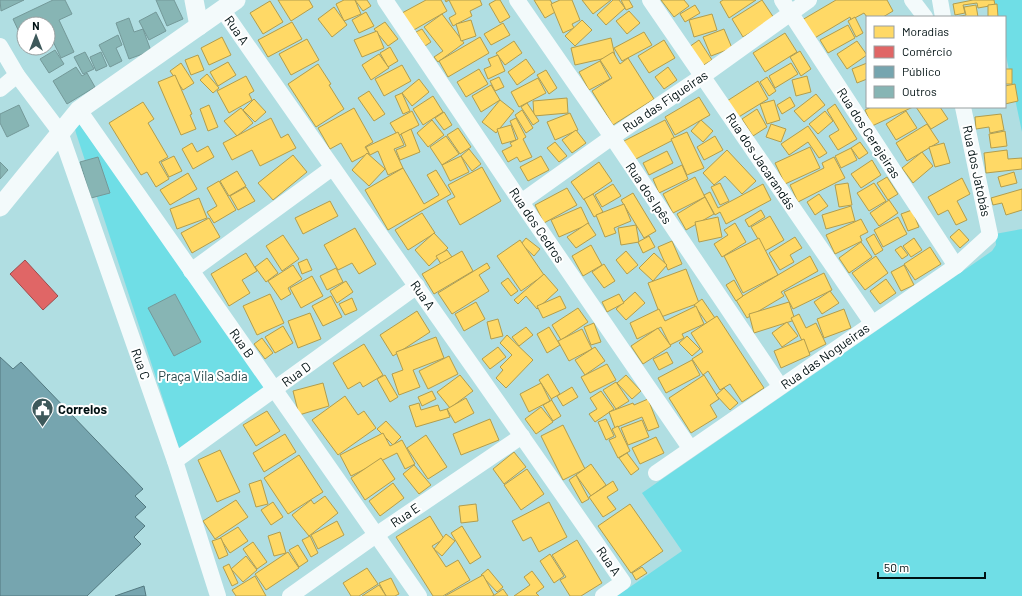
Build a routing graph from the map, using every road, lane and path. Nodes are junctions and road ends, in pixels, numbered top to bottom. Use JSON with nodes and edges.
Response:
{"nodes":[{"id":1,"x":194,"y":0,"type":"edge"},
{"id":2,"x":385,"y":0,"type":"edge"},
{"id":3,"x":516,"y":0,"type":"edge"},
{"id":4,"x":650,"y":0,"type":"edge"},
{"id":5,"x":809,"y":0,"type":"edge"},
{"id":6,"x":912,"y":0,"type":"edge"},
{"id":7,"x":940,"y":0,"type":"edge"},
{"id":8,"x":229,"y":5,"type":"edge"},
{"id":9,"x":786,"y":7,"type":"edge"},
{"id":10,"x":924,"y":16,"type":"edge"},
{"id":11,"x":943,"y":16,"type":"edge"},
{"id":12,"x":199,"y":26,"type":"junction"},
{"id":13,"x":0,"y":46,"type":"edge"},
{"id":14,"x":17,"y":75,"type":"junction"},
{"id":15,"x":703,"y":76,"type":"junction"},
{"id":16,"x":0,"y":89,"type":"edge"},
{"id":17,"x":963,"y":108,"type":"edge"},
{"id":18,"x":79,"y":110,"type":"junction"},
{"id":19,"x":60,"y":132,"type":"junction"},
{"id":20,"x":612,"y":137,"type":"junction"},
{"id":21,"x":332,"y":168,"type":"junction"},
{"id":22,"x":521,"y":202,"type":"junction"},
{"id":23,"x":0,"y":207,"type":"edge"},
{"id":24,"x":990,"y":235,"type":"joint"},
{"id":25,"x":956,"y":266,"type":"junction"},
{"id":26,"x":191,"y":271,"type":"junction"},
{"id":27,"x":417,"y":286,"type":"junction"},
{"id":28,"x":872,"y":323,"type":"junction"},
{"id":29,"x":780,"y":386,"type":"junction"},
{"id":30,"x":275,"y":389,"type":"junction"},
{"id":31,"x":522,"y":436,"type":"junction"},
{"id":32,"x":690,"y":448,"type":"junction"},
{"id":33,"x":175,"y":461,"type":"junction"},
{"id":34,"x":656,"y":473,"type":"dead end"},
{"id":35,"x":376,"y":535,"type":"junction"},
{"id":36,"x":218,"y":596,"type":"edge"},
{"id":37,"x":290,"y":596,"type":"edge"},
{"id":38,"x":418,"y":596,"type":"edge"},
{"id":39,"x":603,"y":596,"type":"edge"}],
"edges":[{"from":1,"to":12,"type":"street"},
{"from":2,"to":22,"type":"street","name":"Rua dos Cedros"},
{"from":3,"to":20,"type":"street","name":"Rua dos Ipês"},
{"from":4,"to":15,"type":"street","name":"Rua dos Jacarandás"},
{"from":5,"to":9,"type":"street","name":"Rua das Figueiras"},
{"from":6,"to":10,"type":"street"},
{"from":7,"to":11,"type":"street"},
{"from":8,"to":12,"type":"street"},
{"from":8,"to":21,"type":"street","name":"Rua A"},
{"from":9,"to":15,"type":"street","name":"Rua das Figueiras"},
{"from":9,"to":25,"type":"street","name":"Rua dos Cerejeiras"},
{"from":12,"to":18,"type":"street"},
{"from":13,"to":14,"type":"street","name":"Rua C"},
{"from":14,"to":16,"type":"street"},
{"from":14,"to":19,"type":"street","name":"Rua C"},
{"from":15,"to":20,"type":"street","name":"Rua das Figueiras"},
{"from":15,"to":28,"type":"street","name":"Rua dos Jacarandás"},
{"from":17,"to":24,"type":"street","name":"Rua dos Jatobás"},
{"from":18,"to":19,"type":"street"},
{"from":18,"to":26,"type":"street","name":"Rua B"},
{"from":19,"to":23,"type":"street"},
{"from":19,"to":33,"type":"street","name":"Rua C"},
{"from":20,"to":22,"type":"street","name":"Rua das Figueiras"},
{"from":20,"to":29,"type":"street","name":"Rua dos Ipês"},
{"from":21,"to":26,"type":"street"},
{"from":21,"to":27,"type":"street","name":"Rua A"},
{"from":22,"to":32,"type":"street","name":"Rua dos Cedros"},
{"from":24,"to":25,"type":"street","name":"Rua das Nogueiras"},
{"from":25,"to":28,"type":"street","name":"Rua das Nogueiras"},
{"from":26,"to":30,"type":"street","name":"Rua B"},
{"from":27,"to":30,"type":"street","name":"Rua D"},
{"from":27,"to":31,"type":"street","name":"Rua A"},
{"from":28,"to":29,"type":"street","name":"Rua das Nogueiras"},
{"from":29,"to":32,"type":"street","name":"Rua das Nogueiras"},
{"from":30,"to":33,"type":"street","name":"Rua D"},
{"from":30,"to":35,"type":"street","name":"Rua B"},
{"from":31,"to":35,"type":"street","name":"Rua E"},
{"from":31,"to":39,"type":"street","name":"Rua A"},
{"from":32,"to":34,"type":"street","name":"Rua das Nogueiras"},
{"from":33,"to":36,"type":"street","name":"Rua C"},
{"from":35,"to":37,"type":"street","name":"Rua E"},
{"from":35,"to":38,"type":"street","name":"Rua B"}]}
